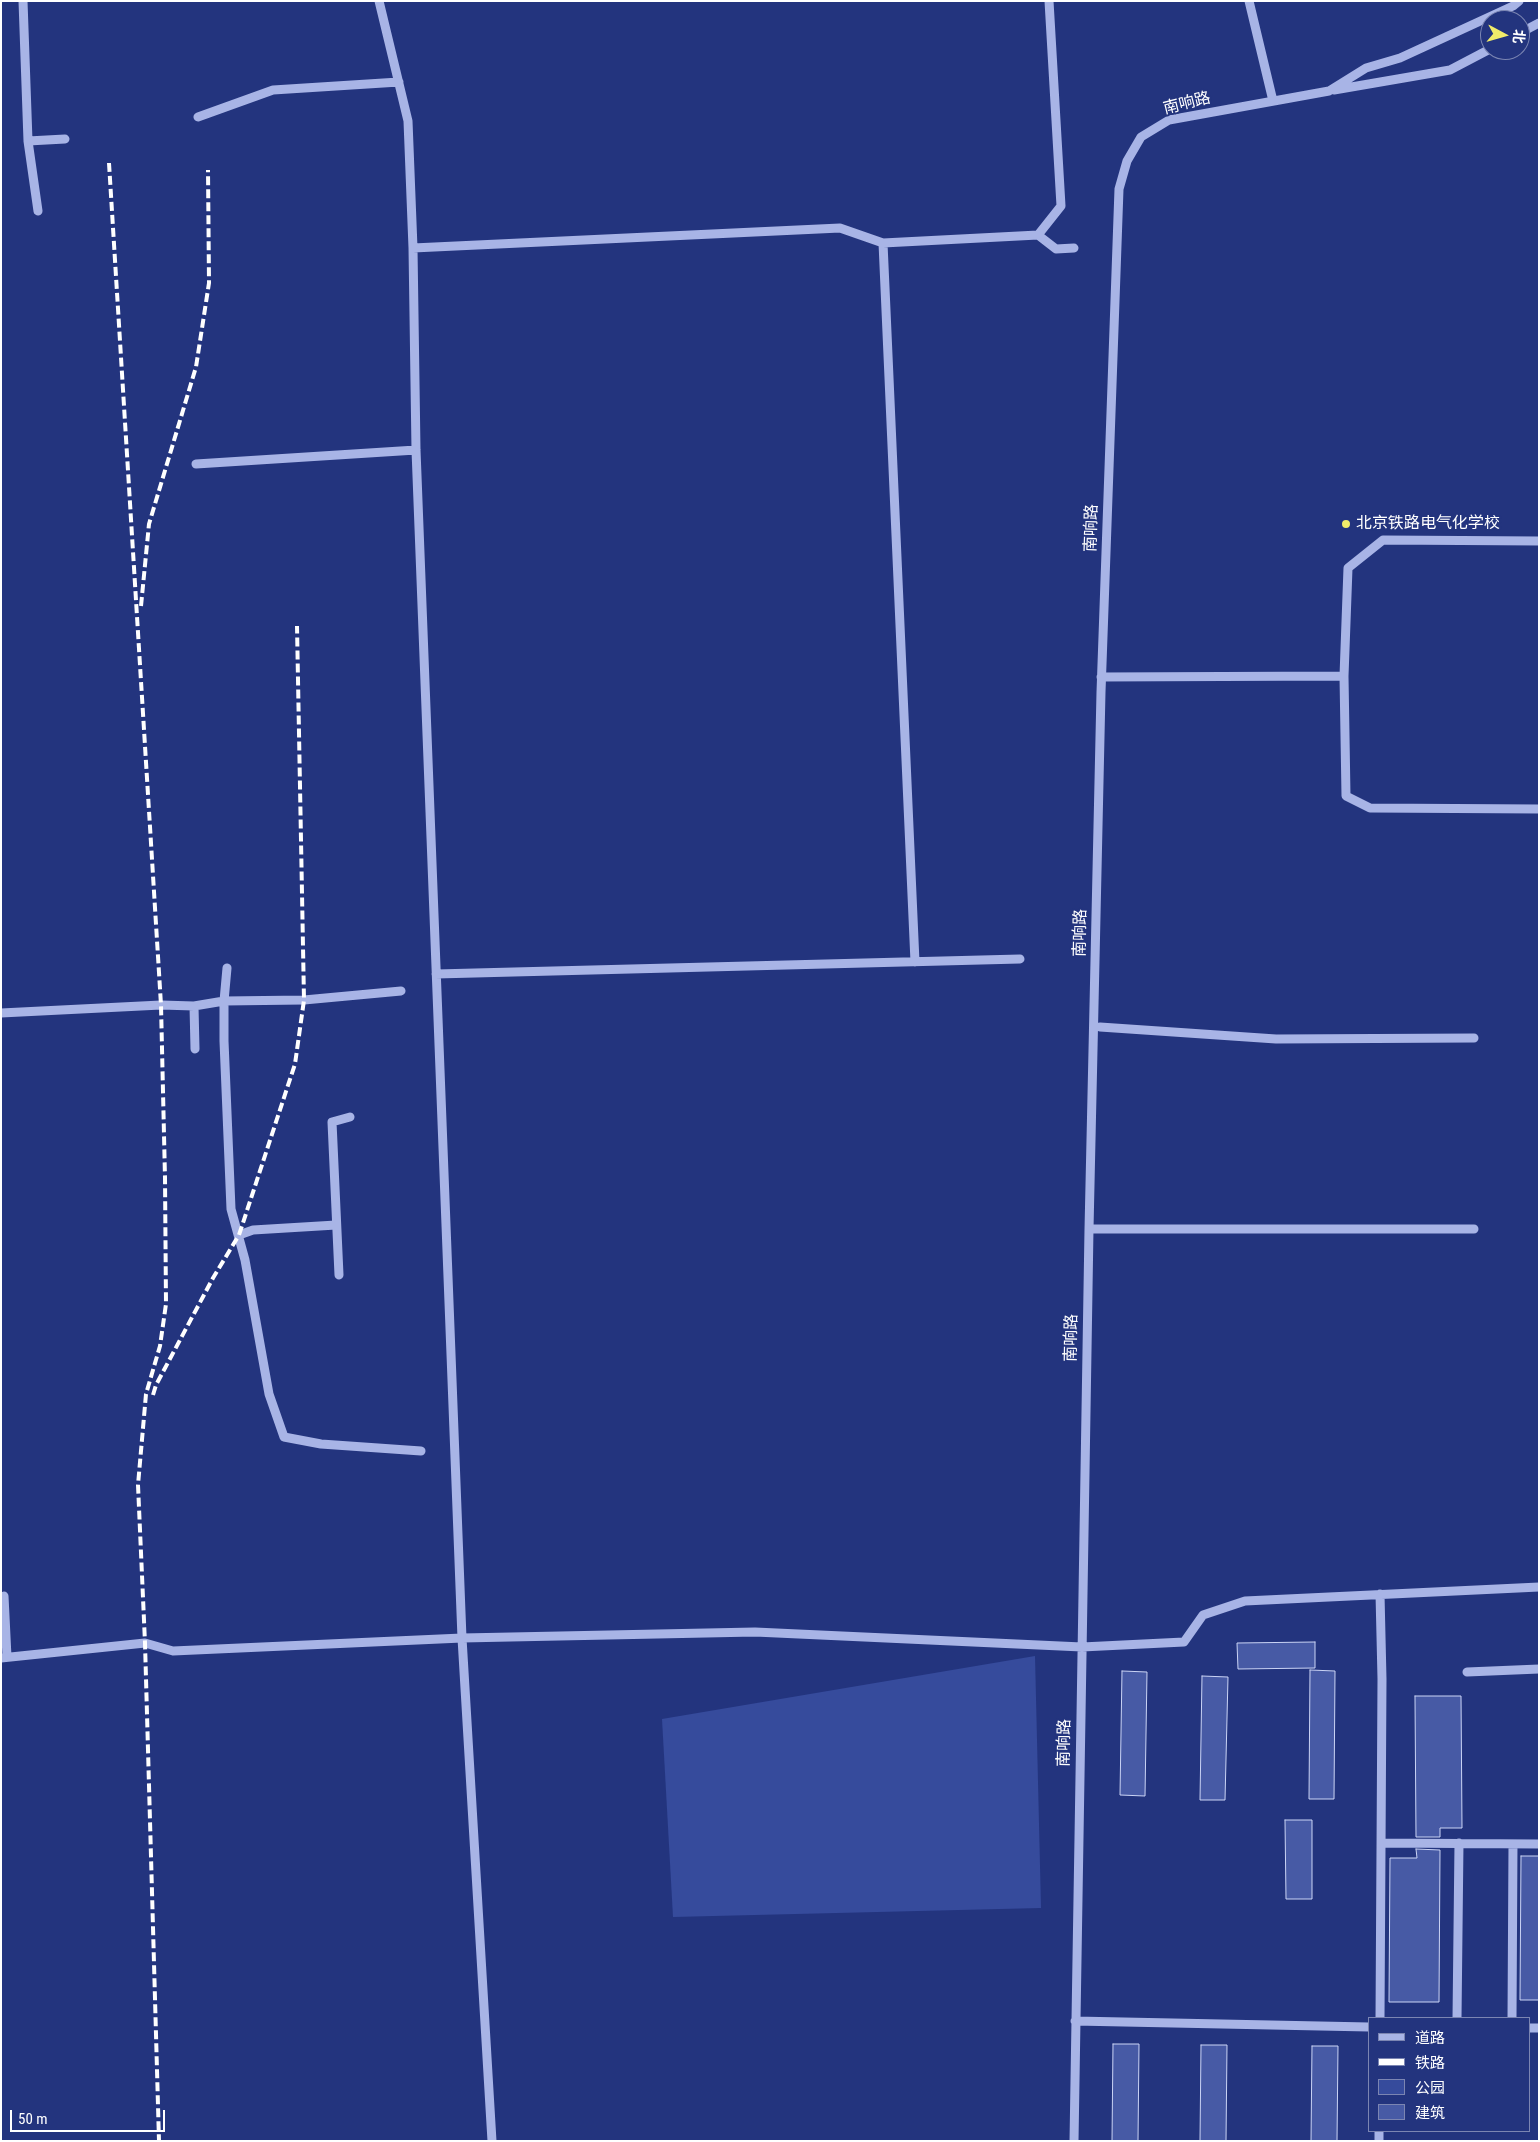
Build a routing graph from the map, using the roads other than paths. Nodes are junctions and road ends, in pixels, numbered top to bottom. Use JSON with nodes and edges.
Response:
{"nodes":[{"id":1,"x":23,"y":1,"type":"edge"},
{"id":2,"x":379,"y":1,"type":"edge"},
{"id":3,"x":1049,"y":1,"type":"edge"},
{"id":4,"x":1249,"y":1,"type":"edge"},
{"id":5,"x":1519,"y":1,"type":"edge"},
{"id":6,"x":1480,"y":54,"type":"edge"},
{"id":7,"x":399,"y":82,"type":"junction"},
{"id":8,"x":1329,"y":91,"type":"junction"},
{"id":9,"x":1273,"y":101,"type":"junction"},
{"id":10,"x":198,"y":117,"type":"dead end"},
{"id":11,"x":65,"y":139,"type":"dead end"},
{"id":12,"x":28,"y":141,"type":"junction"},
{"id":13,"x":38,"y":211,"type":"dead end"},
{"id":14,"x":1038,"y":235,"type":"junction"},
{"id":15,"x":883,"y":243,"type":"junction"},
{"id":16,"x":412,"y":248,"type":"junction"},
{"id":17,"x":1074,"y":248,"type":"dead end"},
{"id":18,"x":416,"y":450,"type":"junction"},
{"id":19,"x":196,"y":464,"type":"dead end"},
{"id":20,"x":1539,"y":541,"type":"edge"},
{"id":21,"x":1344,"y":676,"type":"junction"},
{"id":22,"x":1101,"y":677,"type":"junction"},
{"id":23,"x":1539,"y":809,"type":"edge"},
{"id":24,"x":1020,"y":959,"type":"dead end"},
{"id":25,"x":916,"y":962,"type":"junction"},
{"id":26,"x":227,"y":968,"type":"dead end"},
{"id":27,"x":436,"y":974,"type":"junction"},
{"id":28,"x":401,"y":991,"type":"dead end"},
{"id":29,"x":224,"y":1001,"type":"junction"},
{"id":30,"x":194,"y":1006,"type":"junction"},
{"id":31,"x":1,"y":1013,"type":"edge"},
{"id":32,"x":1100,"y":1027,"type":"dead end"},
{"id":33,"x":1474,"y":1038,"type":"dead end"},
{"id":34,"x":195,"y":1049,"type":"dead end"},
{"id":35,"x":350,"y":1116,"type":"dead end"},
{"id":36,"x":336,"y":1225,"type":"junction"},
{"id":37,"x":1089,"y":1229,"type":"junction"},
{"id":38,"x":1474,"y":1229,"type":"dead end"},
{"id":39,"x":239,"y":1235,"type":"junction"},
{"id":40,"x":339,"y":1275,"type":"dead end"},
{"id":41,"x":421,"y":1451,"type":"dead end"},
{"id":42,"x":1539,"y":1587,"type":"edge"},
{"id":43,"x":1380,"y":1594,"type":"junction"},
{"id":44,"x":4,"y":1596,"type":"dead end"},
{"id":45,"x":462,"y":1638,"type":"junction"},
{"id":46,"x":1082,"y":1647,"type":"junction"},
{"id":47,"x":4,"y":1657,"type":"edge"},
{"id":48,"x":1539,"y":1670,"type":"edge"},
{"id":49,"x":1467,"y":1672,"type":"dead end"},
{"id":50,"x":1381,"y":1843,"type":"junction"},
{"id":51,"x":1460,"y":1843,"type":"junction"},
{"id":52,"x":1513,"y":1844,"type":"junction"},
{"id":53,"x":1539,"y":1844,"type":"edge"},
{"id":54,"x":1380,"y":2017,"type":"edge"},
{"id":55,"x":1457,"y":2017,"type":"edge"},
{"id":56,"x":1512,"y":2017,"type":"edge"},
{"id":57,"x":1076,"y":2021,"type":"junction"},
{"id":58,"x":1368,"y":2027,"type":"edge"},
{"id":59,"x":492,"y":2141,"type":"edge"},
{"id":60,"x":1074,"y":2141,"type":"edge"}],
"edges":[{"from":1,"to":12,"type":"street"},
{"from":2,"to":7,"type":"street"},
{"from":3,"to":14,"type":"street"},
{"from":4,"to":9,"type":"street"},
{"from":5,"to":8,"type":"street","name":"南响路"},
{"from":6,"to":8,"type":"street"},
{"from":7,"to":10,"type":"street"},
{"from":7,"to":16,"type":"street"},
{"from":8,"to":9,"type":"street","name":"南响路"},
{"from":9,"to":22,"type":"street","name":"南响路"},
{"from":11,"to":12,"type":"street"},
{"from":12,"to":13,"type":"street"},
{"from":14,"to":15,"type":"street"},
{"from":14,"to":17,"type":"street"},
{"from":15,"to":16,"type":"street"},
{"from":15,"to":25,"type":"street"},
{"from":16,"to":18,"type":"street"},
{"from":18,"to":19,"type":"street"},
{"from":18,"to":27,"type":"street"},
{"from":20,"to":21,"type":"street"},
{"from":21,"to":22,"type":"street"},
{"from":21,"to":23,"type":"street"},
{"from":22,"to":37,"type":"street","name":"南响路"},
{"from":24,"to":25,"type":"street"},
{"from":25,"to":27,"type":"street"},
{"from":26,"to":29,"type":"street"},
{"from":27,"to":45,"type":"street"},
{"from":28,"to":29,"type":"street"},
{"from":29,"to":30,"type":"street"},
{"from":29,"to":39,"type":"street"},
{"from":30,"to":31,"type":"street"},
{"from":30,"to":34,"type":"street"},
{"from":32,"to":33,"type":"street"},
{"from":35,"to":36,"type":"street"},
{"from":36,"to":39,"type":"street"},
{"from":36,"to":40,"type":"street"},
{"from":37,"to":38,"type":"street"},
{"from":37,"to":46,"type":"street","name":"南响路"},
{"from":39,"to":41,"type":"street"},
{"from":42,"to":43,"type":"street"},
{"from":43,"to":46,"type":"street"},
{"from":43,"to":50,"type":"street"},
{"from":44,"to":47,"type":"street"},
{"from":45,"to":46,"type":"street"},
{"from":45,"to":47,"type":"street"},
{"from":45,"to":59,"type":"street"},
{"from":46,"to":57,"type":"street","name":"南响路"},
{"from":48,"to":49,"type":"street"},
{"from":50,"to":51,"type":"street"},
{"from":50,"to":54,"type":"street"},
{"from":51,"to":52,"type":"street"},
{"from":51,"to":55,"type":"street"},
{"from":52,"to":53,"type":"street"},
{"from":52,"to":56,"type":"street"},
{"from":57,"to":58,"type":"street"},
{"from":57,"to":60,"type":"street","name":"南响路"}]}
